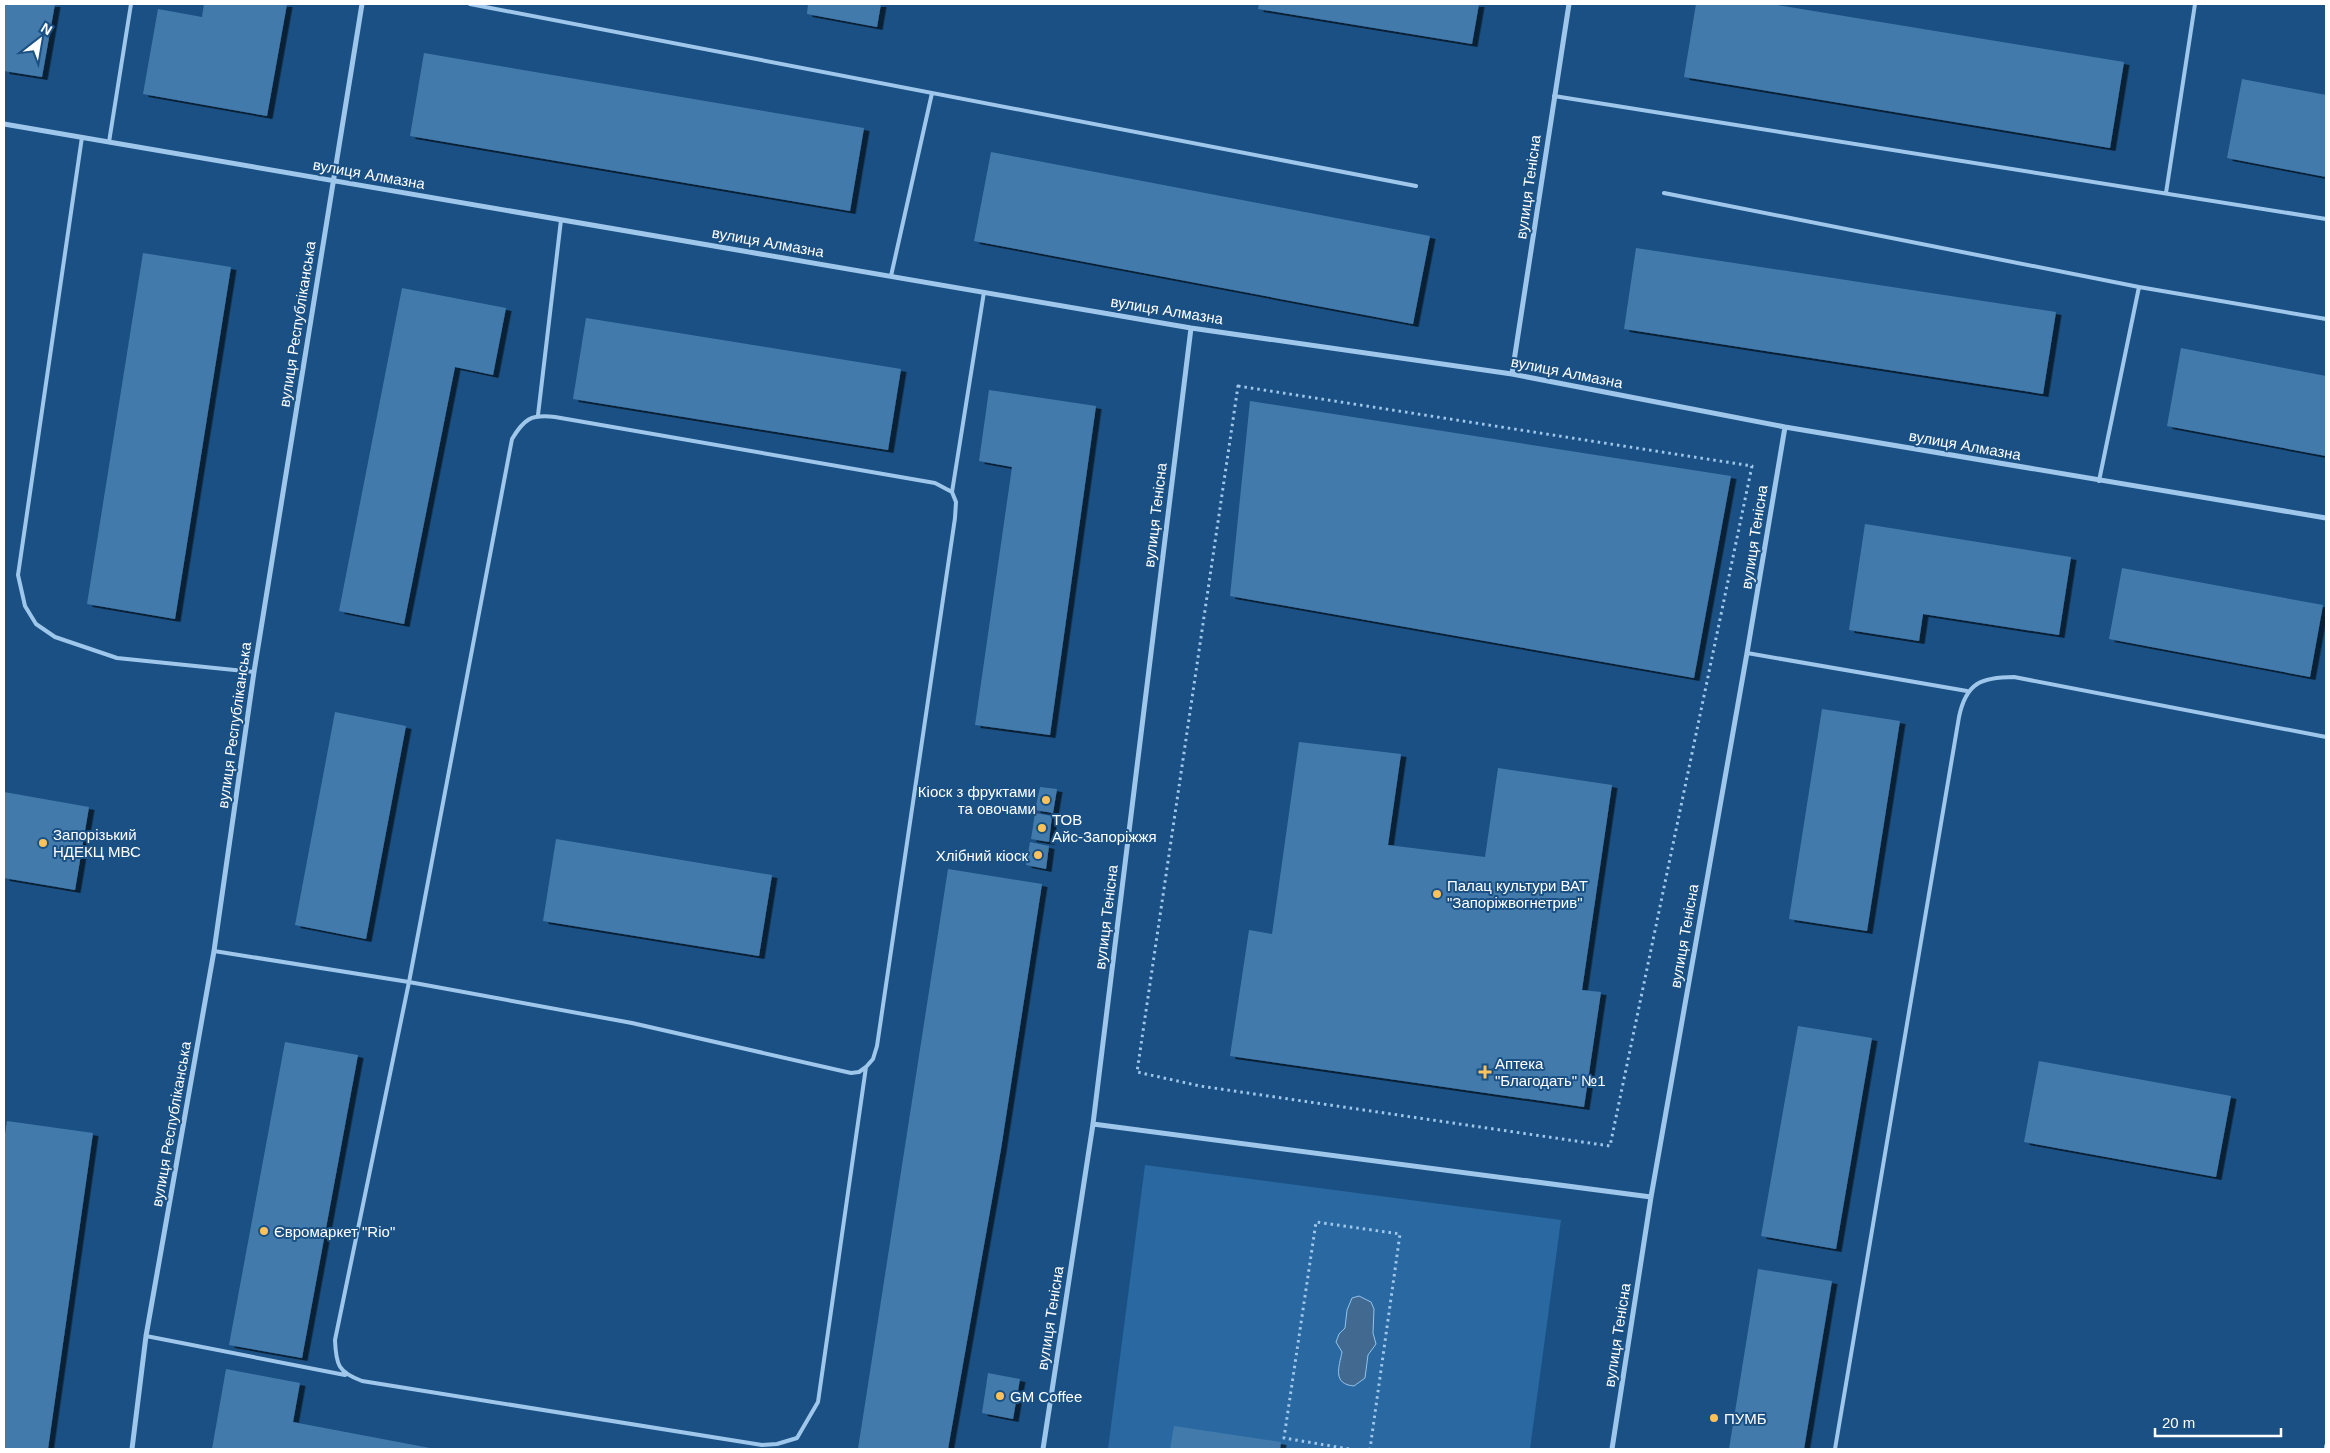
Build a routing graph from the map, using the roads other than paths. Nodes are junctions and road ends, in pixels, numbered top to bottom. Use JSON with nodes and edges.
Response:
{"nodes":[{"id":1,"x":131,"y":4,"type":"edge"},
{"id":2,"x":362,"y":4,"type":"edge"},
{"id":3,"x":470,"y":4,"type":"edge"},
{"id":4,"x":1570,"y":4,"type":"edge"},
{"id":5,"x":2195,"y":4,"type":"edge"},
{"id":6,"x":932,"y":92,"type":"junction"},
{"id":7,"x":1554,"y":96,"type":"junction"},
{"id":8,"x":4,"y":124,"type":"edge"},
{"id":9,"x":82,"y":138,"type":"junction"},
{"id":10,"x":109,"y":142,"type":"junction"},
{"id":11,"x":332,"y":180,"type":"junction"},
{"id":12,"x":1416,"y":186,"type":"dead end"},
{"id":13,"x":1664,"y":193,"type":"dead end"},
{"id":14,"x":2166,"y":193,"type":"junction"},
{"id":15,"x":2326,"y":219,"type":"edge"},
{"id":16,"x":562,"y":220,"type":"junction"},
{"id":17,"x":891,"y":276,"type":"junction"},
{"id":18,"x":2140,"y":287,"type":"junction"},
{"id":19,"x":984,"y":292,"type":"junction"},
{"id":20,"x":2326,"y":319,"type":"edge"},
{"id":21,"x":1191,"y":328,"type":"junction"},
{"id":22,"x":1512,"y":374,"type":"junction"},
{"id":23,"x":538,"y":415,"type":"junction"},
{"id":24,"x":1784,"y":427,"type":"junction"},
{"id":25,"x":2099,"y":481,"type":"junction"},
{"id":26,"x":952,"y":492,"type":"junction"},
{"id":27,"x":2326,"y":518,"type":"edge"},
{"id":28,"x":1747,"y":652,"type":"junction"},
{"id":29,"x":254,"y":672,"type":"junction"},
{"id":30,"x":1967,"y":691,"type":"junction"},
{"id":31,"x":2326,"y":737,"type":"edge"},
{"id":32,"x":214,"y":952,"type":"junction"},
{"id":33,"x":409,"y":982,"type":"junction"},
{"id":34,"x":866,"y":1067,"type":"junction"},
{"id":35,"x":1093,"y":1124,"type":"junction"},
{"id":36,"x":1651,"y":1197,"type":"junction"},
{"id":37,"x":146,"y":1336,"type":"junction"},
{"id":38,"x":346,"y":1375,"type":"junction"},
{"id":39,"x":132,"y":1449,"type":"edge"},
{"id":40,"x":1043,"y":1449,"type":"edge"},
{"id":41,"x":1612,"y":1449,"type":"edge"},
{"id":42,"x":1835,"y":1449,"type":"edge"}],
"edges":[{"from":1,"to":10,"type":"lane"},
{"from":2,"to":11,"type":"street","name":"вулиця Республіканська"},
{"from":3,"to":6,"type":"lane"},
{"from":4,"to":7,"type":"street","name":"вулиця Тенісна"},
{"from":5,"to":14,"type":"lane"},
{"from":6,"to":12,"type":"lane"},
{"from":6,"to":17,"type":"lane"},
{"from":7,"to":14,"type":"lane"},
{"from":7,"to":22,"type":"street","name":"вулиця Тенісна"},
{"from":8,"to":9,"type":"street","name":"вулиця Алмазна"},
{"from":9,"to":10,"type":"street","name":"вулиця Алмазна"},
{"from":9,"to":29,"type":"lane"},
{"from":10,"to":11,"type":"street","name":"вулиця Алмазна"},
{"from":11,"to":16,"type":"street","name":"вулиця Алмазна"},
{"from":11,"to":29,"type":"street","name":"вулиця Республіканська"},
{"from":13,"to":18,"type":"lane"},
{"from":14,"to":15,"type":"lane"},
{"from":16,"to":17,"type":"street","name":"вулиця Алмазна"},
{"from":16,"to":23,"type":"lane"},
{"from":17,"to":19,"type":"street","name":"вулиця Алмазна"},
{"from":18,"to":20,"type":"lane"},
{"from":18,"to":25,"type":"lane"},
{"from":19,"to":21,"type":"street","name":"вулиця Алмазна"},
{"from":19,"to":26,"type":"lane"},
{"from":21,"to":22,"type":"street","name":"вулиця Алмазна"},
{"from":21,"to":35,"type":"street","name":"вулиця Тенісна"},
{"from":22,"to":24,"type":"street","name":"вулиця Алмазна"},
{"from":23,"to":26,"type":"lane"},
{"from":23,"to":33,"type":"lane"},
{"from":24,"to":25,"type":"street","name":"вулиця Алмазна"},
{"from":24,"to":28,"type":"street","name":"вулиця Тенісна"},
{"from":25,"to":27,"type":"street","name":"вулиця Алмазна"},
{"from":26,"to":34,"type":"lane"},
{"from":28,"to":30,"type":"lane"},
{"from":28,"to":36,"type":"street","name":"вулиця Тенісна"},
{"from":29,"to":32,"type":"street","name":"вулиця Республіканська"},
{"from":30,"to":31,"type":"lane"},
{"from":30,"to":42,"type":"lane"},
{"from":32,"to":33,"type":"lane"},
{"from":32,"to":37,"type":"street","name":"вулиця Республіканська"},
{"from":33,"to":34,"type":"lane"},
{"from":33,"to":38,"type":"lane"},
{"from":34,"to":38,"type":"lane"},
{"from":35,"to":36,"type":"street"},
{"from":35,"to":40,"type":"street","name":"вулиця Тенісна"},
{"from":36,"to":41,"type":"street","name":"вулиця Тенісна"},
{"from":37,"to":38,"type":"lane"},
{"from":37,"to":39,"type":"street","name":"вулиця Республіканська"}]}
